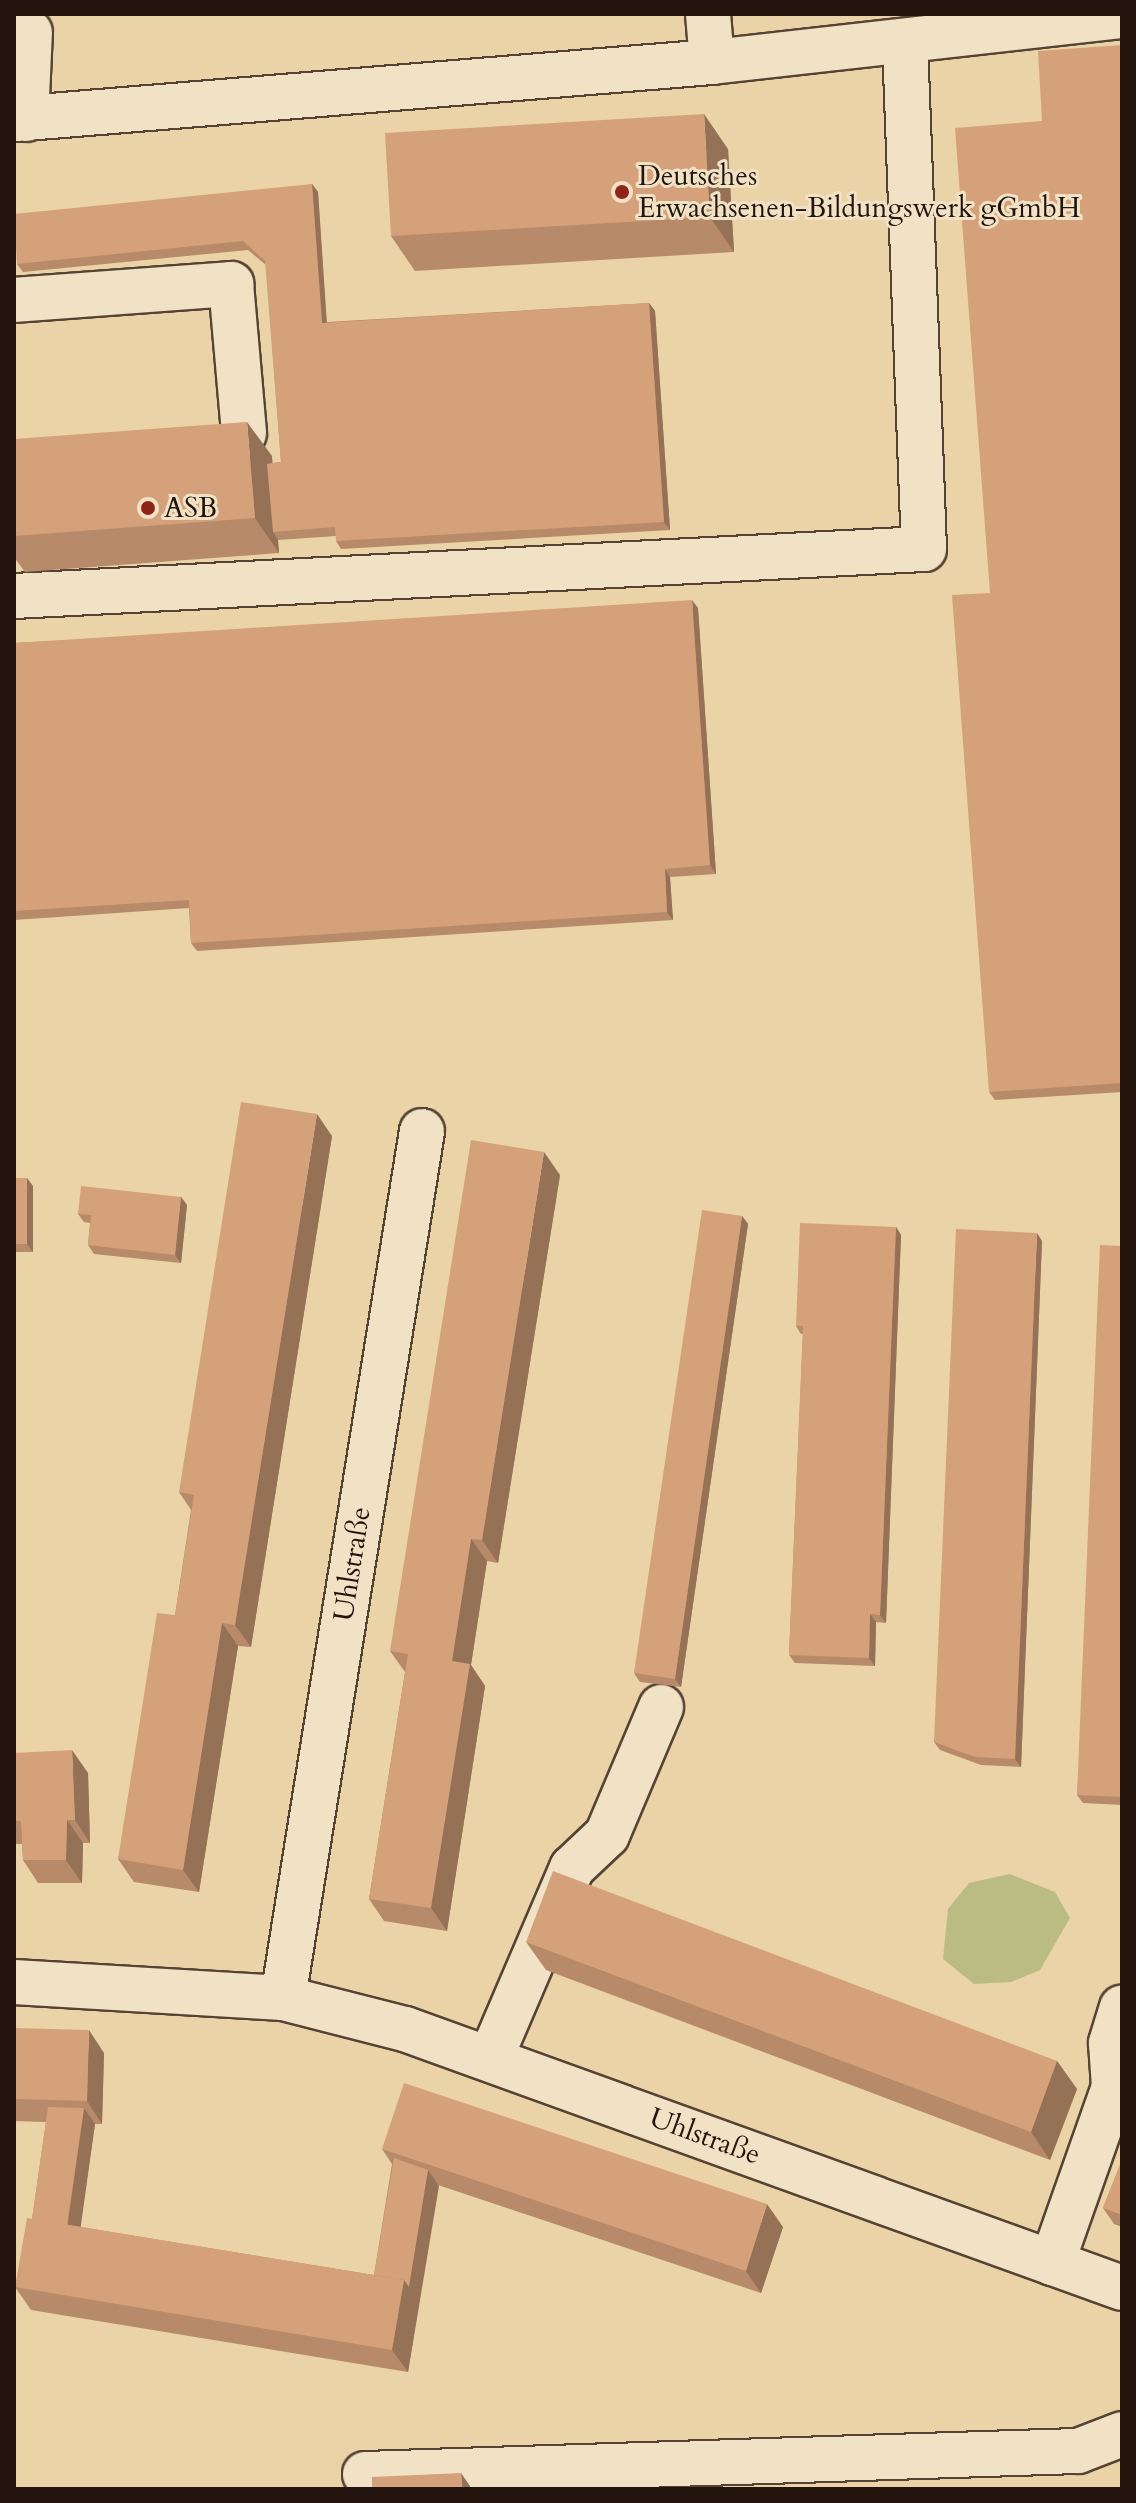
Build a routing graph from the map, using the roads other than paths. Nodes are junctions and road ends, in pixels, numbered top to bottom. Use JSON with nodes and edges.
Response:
{"nodes":[{"id":1,"x":708,"y":14,"type":"edge"},
{"id":2,"x":1122,"y":16,"type":"edge"},
{"id":3,"x":30,"y":32,"type":"dead end"},
{"id":4,"x":905,"y":42,"type":"junction"},
{"id":5,"x":712,"y":62,"type":"junction"},
{"id":6,"x":20,"y":119,"type":"edge"},
{"id":7,"x":14,"y":300,"type":"edge"},
{"id":8,"x":244,"y":433,"type":"edge"},
{"id":9,"x":14,"y":596,"type":"edge"},
{"id":10,"x":422,"y":1131,"type":"dead end"},
{"id":11,"x":661,"y":1707,"type":"dead end"},
{"id":12,"x":14,"y":1982,"type":"edge"},
{"id":13,"x":283,"y":1998,"type":"junction"},
{"id":14,"x":1122,"y":2008,"type":"edge"},
{"id":15,"x":491,"y":2057,"type":"junction"},
{"id":16,"x":1052,"y":2263,"type":"junction"},
{"id":17,"x":1122,"y":2288,"type":"edge"},
{"id":18,"x":1122,"y":2434,"type":"edge"},
{"id":19,"x":365,"y":2474,"type":"dead end"}],
"edges":[{"from":1,"to":5,"type":"street"},
{"from":2,"to":4,"type":"street"},
{"from":3,"to":6,"type":"street"},
{"from":4,"to":5,"type":"street"},
{"from":4,"to":9,"type":"street"},
{"from":5,"to":6,"type":"street"},
{"from":7,"to":8,"type":"street"},
{"from":10,"to":13,"type":"street","name":"Uhlstraße"},
{"from":11,"to":15,"type":"street"},
{"from":12,"to":13,"type":"street","name":"Uhlstraße"},
{"from":13,"to":15,"type":"street","name":"Uhlstraße"},
{"from":14,"to":16,"type":"street"},
{"from":15,"to":16,"type":"street","name":"Uhlstraße"},
{"from":16,"to":17,"type":"street","name":"Uhlstraße"},
{"from":18,"to":19,"type":"street"}]}
